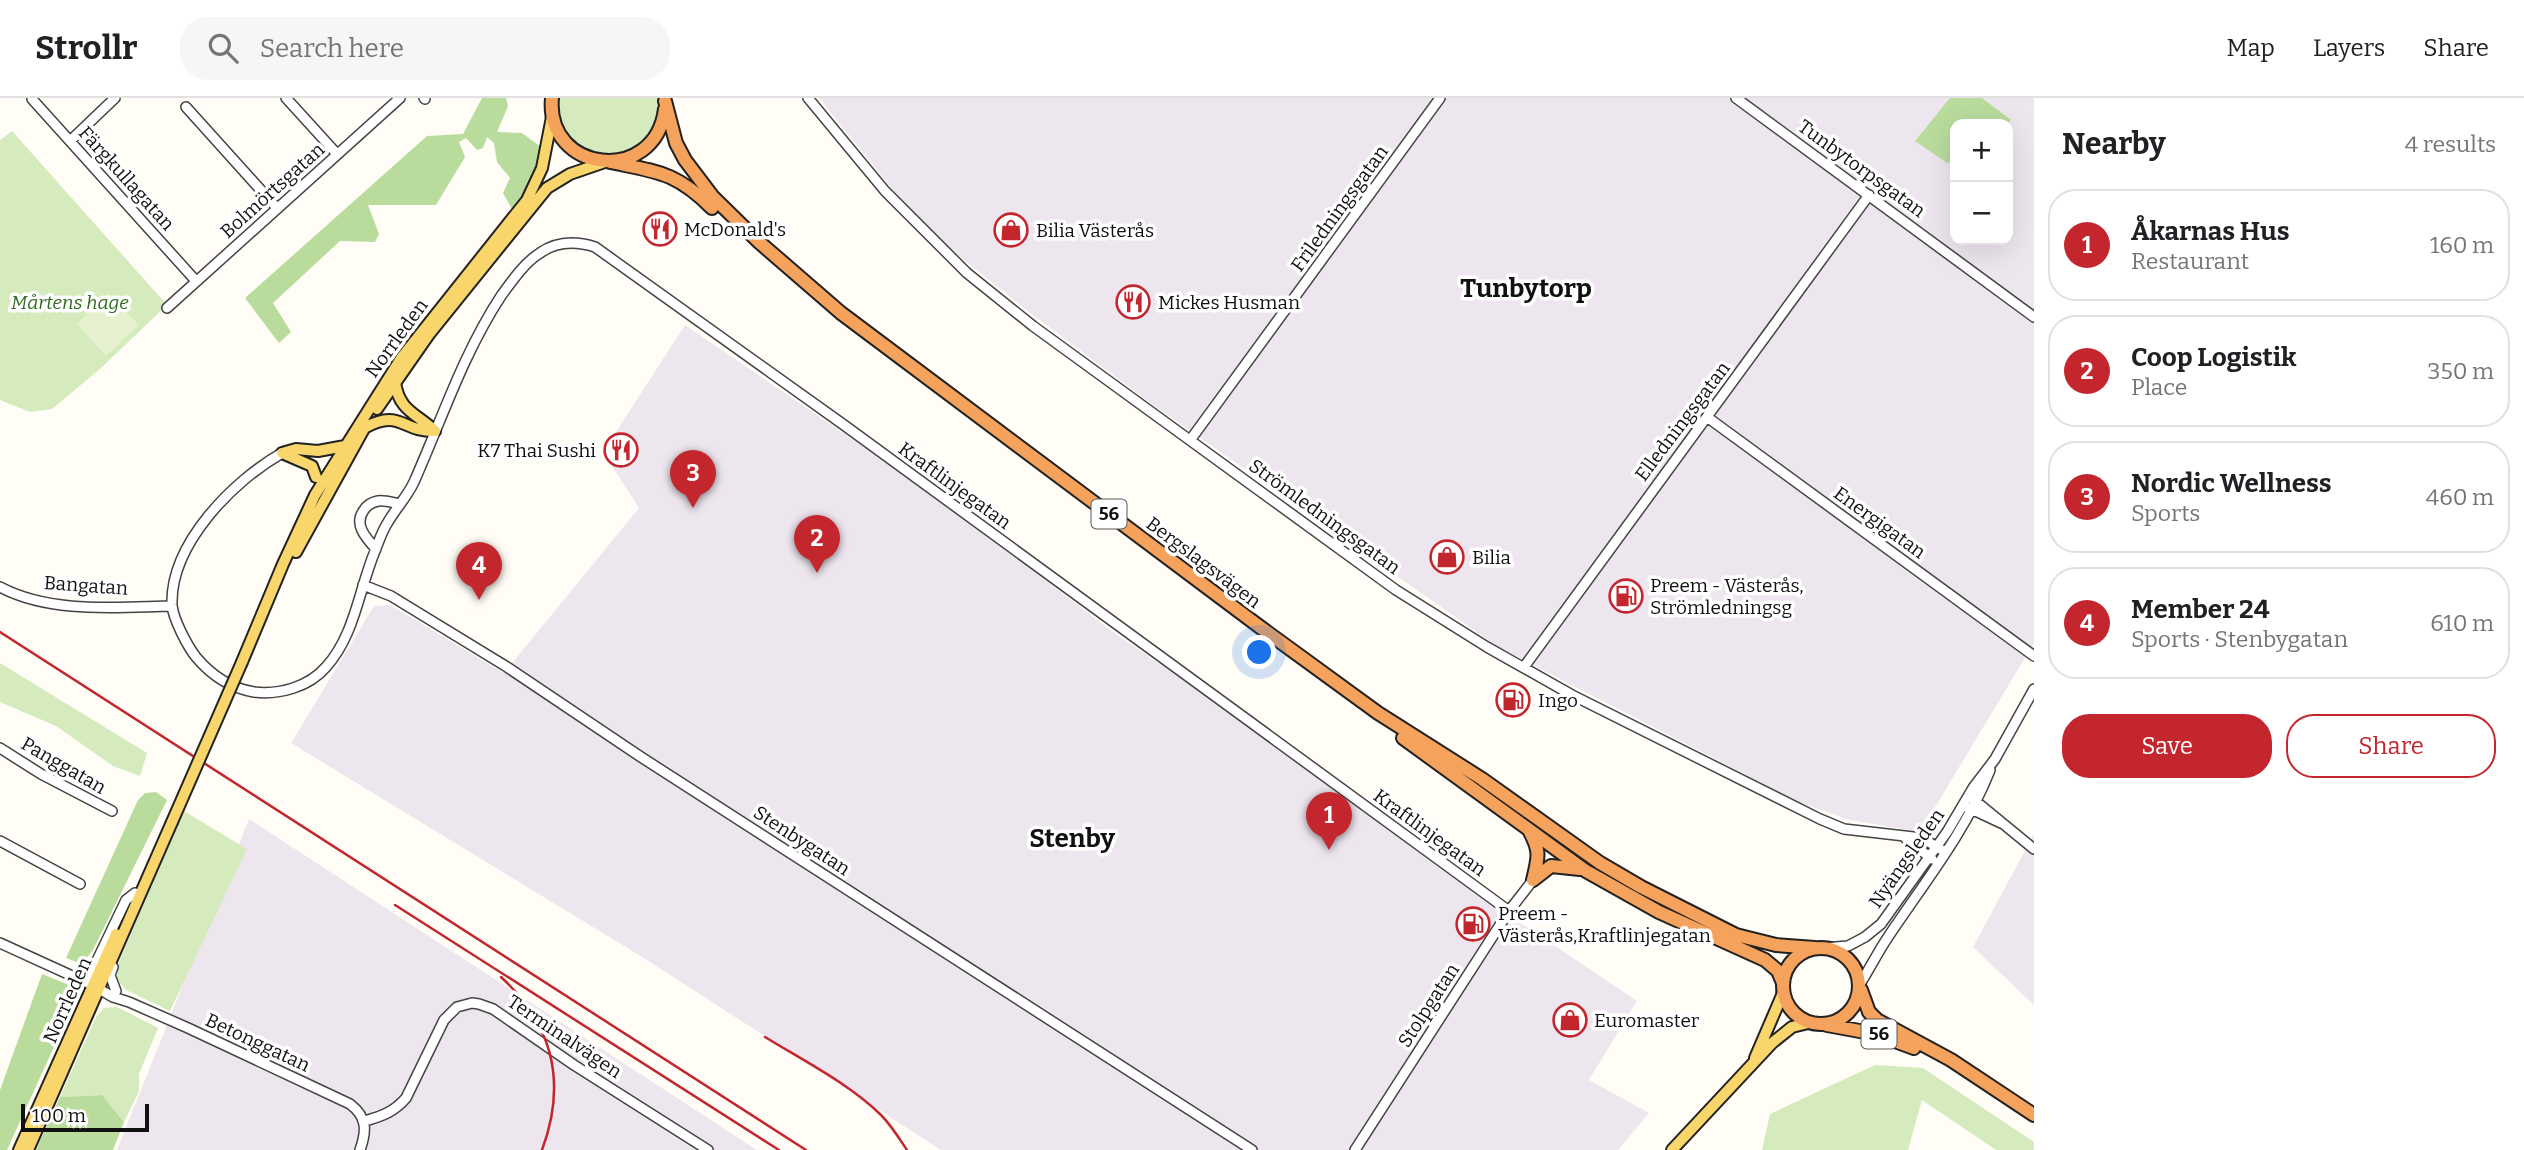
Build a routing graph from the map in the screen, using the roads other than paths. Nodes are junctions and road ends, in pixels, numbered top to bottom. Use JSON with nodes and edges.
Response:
{"nodes":[{"id":1,"x":115,"y":98,"type":"edge"},
{"id":2,"x":286,"y":98,"type":"edge"},
{"id":3,"x":400,"y":98,"type":"edge"},
{"id":4,"x":808,"y":98,"type":"edge"},
{"id":5,"x":1440,"y":98,"type":"edge"},
{"id":6,"x":1736,"y":98,"type":"edge"},
{"id":7,"x":32,"y":99,"type":"edge"},
{"id":8,"x":551,"y":99,"type":"edge"},
{"id":9,"x":665,"y":100,"type":"edge"},
{"id":10,"x":186,"y":107,"type":"dead end"},
{"id":11,"x":552,"y":117,"type":"junction"},
{"id":12,"x":70,"y":141,"type":"junction"},
{"id":13,"x":337,"y":154,"type":"junction"},
{"id":14,"x":608,"y":162,"type":"junction"},
{"id":15,"x":1869,"y":195,"type":"junction"},
{"id":16,"x":277,"y":208,"type":"junction"},
{"id":17,"x":196,"y":281,"type":"junction"},
{"id":18,"x":167,"y":308,"type":"dead end"},
{"id":19,"x":841,"y":313,"type":"junction"},
{"id":20,"x":2034,"y":317,"type":"edge"},
{"id":21,"x":395,"y":382,"type":"junction"},
{"id":22,"x":1707,"y":417,"type":"junction"},
{"id":23,"x":364,"y":428,"type":"junction"},
{"id":24,"x":435,"y":431,"type":"junction"},
{"id":25,"x":1191,"y":439,"type":"junction"},
{"id":26,"x":345,"y":446,"type":"junction"},
{"id":27,"x":282,"y":453,"type":"junction"},
{"id":28,"x":316,"y":477,"type":"joint"},
{"id":29,"x":315,"y":495,"type":"junction"},
{"id":30,"x":400,"y":504,"type":"junction"},
{"id":31,"x":376,"y":549,"type":"junction"},
{"id":32,"x":363,"y":586,"type":"junction"},
{"id":33,"x":0,"y":587,"type":"edge"},
{"id":34,"x":275,"y":588,"type":"junction"},
{"id":35,"x":172,"y":606,"type":"junction"},
{"id":36,"x":2034,"y":656,"type":"edge"},
{"id":37,"x":1524,"y":667,"type":"junction"},
{"id":38,"x":2034,"y":689,"type":"edge"},
{"id":39,"x":1378,"y":713,"type":"junction"},
{"id":40,"x":0,"y":748,"type":"edge"},
{"id":41,"x":1970,"y":803,"type":"junction"},
{"id":42,"x":112,"y":811,"type":"dead end"},
{"id":43,"x":1528,"y":828,"type":"junction"},
{"id":44,"x":1904,"y":837,"type":"junction"},
{"id":45,"x":0,"y":841,"type":"edge"},
{"id":46,"x":1941,"y":849,"type":"junction"},
{"id":47,"x":2034,"y":849,"type":"edge"},
{"id":48,"x":1929,"y":858,"type":"junction"},
{"id":49,"x":1938,"y":863,"type":"junction"},
{"id":50,"x":151,"y":868,"type":"junction"},
{"id":51,"x":1586,"y":871,"type":"junction"},
{"id":52,"x":1533,"y":880,"type":"junction"},
{"id":53,"x":80,"y":884,"type":"dead end"},
{"id":54,"x":135,"y":893,"type":"junction"},
{"id":55,"x":1509,"y":911,"type":"junction"},
{"id":56,"x":131,"y":918,"type":"junction"},
{"id":57,"x":1,"y":946,"type":"edge"},
{"id":58,"x":1820,"y":948,"type":"junction"},
{"id":59,"x":81,"y":980,"type":"junction"},
{"id":60,"x":97,"y":987,"type":"junction"},
{"id":61,"x":1861,"y":987,"type":"junction"},
{"id":62,"x":1783,"y":988,"type":"junction"},
{"id":63,"x":115,"y":994,"type":"junction"},
{"id":64,"x":91,"y":1007,"type":"junction"},
{"id":65,"x":1814,"y":1024,"type":"junction"},
{"id":66,"x":1751,"y":1068,"type":"junction"},
{"id":67,"x":1994,"y":1089,"type":"junction"},
{"id":68,"x":2034,"y":1115,"type":"edge"},
{"id":69,"x":365,"y":1121,"type":"junction"},
{"id":70,"x":19,"y":1150,"type":"edge"},
{"id":71,"x":28,"y":1150,"type":"edge"},
{"id":72,"x":360,"y":1150,"type":"edge"},
{"id":73,"x":708,"y":1150,"type":"edge"},
{"id":74,"x":1252,"y":1150,"type":"edge"},
{"id":75,"x":1355,"y":1150,"type":"edge"},
{"id":76,"x":1672,"y":1150,"type":"edge"}],
"edges":[{"from":1,"to":12,"type":"street"},
{"from":2,"to":13,"type":"street"},
{"from":3,"to":13,"type":"street","name":"Bolmörtsgatan"},
{"from":4,"to":25,"type":"street","name":"Strömledningsgatan"},
{"from":5,"to":25,"type":"street","name":"Friledningsgatan"},
{"from":6,"to":15,"type":"street","name":"Tunbytorpsgatan"},
{"from":7,"to":12,"type":"street","name":"Färgkullagatan"},
{"from":8,"to":11,"type":"highway","number":"56"},
{"from":9,"to":14,"type":"highway","number":"56"},
{"from":9,"to":19,"type":"highway","name":"Bergslagsvägen","number":"56"},
{"from":10,"to":16,"type":"street"},
{"from":11,"to":14,"type":"highway","number":"56"},
{"from":11,"to":26,"type":"main road","name":"Norrleden"},
{"from":12,"to":17,"type":"street","name":"Färgkullagatan"},
{"from":13,"to":16,"type":"street","name":"Bolmörtsgatan"},
{"from":14,"to":19,"type":"highway","name":"Bergslagsvägen","number":"56"},
{"from":14,"to":21,"type":"main road","name":"Norrleden"},
{"from":15,"to":20,"type":"street","name":"Tunbytorpsgatan"},
{"from":15,"to":22,"type":"street","name":"Elledningsgatan"},
{"from":16,"to":17,"type":"street","name":"Bolmörtsgatan"},
{"from":17,"to":18,"type":"street","name":"Bolmörtsgatan"},
{"from":19,"to":39,"type":"highway","name":"Bergslagsvägen","number":"56"},
{"from":21,"to":23,"type":"main road","name":"Norrleden"},
{"from":21,"to":24,"type":"main road"},
{"from":22,"to":36,"type":"street","name":"Energigatan"},
{"from":22,"to":37,"type":"street","name":"Elledningsgatan"},
{"from":23,"to":24,"type":"main road"},
{"from":23,"to":34,"type":"main road","name":"Norrleden"},
{"from":24,"to":30,"type":"street"},
{"from":24,"to":55,"type":"street","name":"Kraftlinjegatan"},
{"from":25,"to":37,"type":"street","name":"Strömledningsgatan"},
{"from":26,"to":27,"type":"main road"},
{"from":26,"to":29,"type":"main road","name":"Norrleden"},
{"from":27,"to":28,"type":"main road"},
{"from":27,"to":35,"type":"street"},
{"from":28,"to":29,"type":"street"},
{"from":29,"to":34,"type":"main road","name":"Norrleden"},
{"from":30,"to":31,"type":"street"},
{"from":30,"to":31,"type":"street"},
{"from":31,"to":32,"type":"street"},
{"from":32,"to":35,"type":"street"},
{"from":32,"to":74,"type":"street","name":"Stenbygatan"},
{"from":33,"to":35,"type":"street","name":"Bangatan"},
{"from":34,"to":50,"type":"main road","name":"Norrleden","bridge":true},
{"from":37,"to":44,"type":"street","name":"Strömledningsgatan"},
{"from":38,"to":41,"type":"street","name":"Nyängsleden"},
{"from":39,"to":43,"type":"highway","name":"Bergslagsvägen","number":"56"},
{"from":39,"to":58,"type":"highway","name":"Bergslagsvägen","number":"56"},
{"from":40,"to":42,"type":"street","name":"Panggatan"},
{"from":41,"to":46,"type":"street","name":"Nyängsleden"},
{"from":41,"to":47,"type":"street"},
{"from":43,"to":51,"type":"highway","name":"Bergslagsvägen","number":"56"},
{"from":43,"to":52,"type":"highway"},
{"from":44,"to":46,"type":"street","name":"Strömledningsgatan"},
{"from":44,"to":48,"type":"street"},
{"from":45,"to":53,"type":"street"},
{"from":46,"to":48,"type":"street","name":"Nyängsleden"},
{"from":46,"to":49,"type":"street","name":"Nyängsleden"},
{"from":48,"to":49,"type":"street"},
{"from":48,"to":58,"type":"street","name":"Nyängsleden"},
{"from":49,"to":61,"type":"street","name":"Nyängsleden"},
{"from":50,"to":54,"type":"main road","name":"Norrleden"},
{"from":50,"to":56,"type":"main road","name":"Norrleden"},
{"from":51,"to":52,"type":"highway"},
{"from":51,"to":62,"type":"highway","name":"Bergslagsvägen","number":"56"},
{"from":52,"to":55,"type":"street","name":"Stolpgatan"},
{"from":54,"to":59,"type":"street"},
{"from":54,"to":60,"type":"main road","name":"Norrleden"},
{"from":55,"to":75,"type":"street","name":"Stolpgatan"},
{"from":56,"to":60,"type":"main road","name":"Norrleden"},
{"from":56,"to":63,"type":"street"},
{"from":57,"to":59,"type":"street","name":"Betonggatan"},
{"from":58,"to":61,"type":"highway","number":"56"},
{"from":58,"to":62,"type":"highway"},
{"from":59,"to":60,"type":"street","name":"Betonggatan"},
{"from":60,"to":63,"type":"street","name":"Betonggatan"},
{"from":60,"to":64,"type":"main road","name":"Norrleden"},
{"from":60,"to":70,"type":"main road","name":"Norrleden"},
{"from":61,"to":65,"type":"highway","number":"56"},
{"from":61,"to":67,"type":"highway","number":"56"},
{"from":62,"to":65,"type":"highway","number":"56"},
{"from":62,"to":66,"type":"main road"},
{"from":63,"to":64,"type":"street"},
{"from":63,"to":69,"type":"street","name":"Betonggatan"},
{"from":64,"to":71,"type":"main road","name":"Norrleden"},
{"from":65,"to":66,"type":"main road"},
{"from":65,"to":67,"type":"highway","number":"56"},
{"from":66,"to":76,"type":"main road"},
{"from":67,"to":68,"type":"highway","number":"56"},
{"from":69,"to":72,"type":"street"},
{"from":69,"to":73,"type":"street","name":"Terminalvägen"}]}
